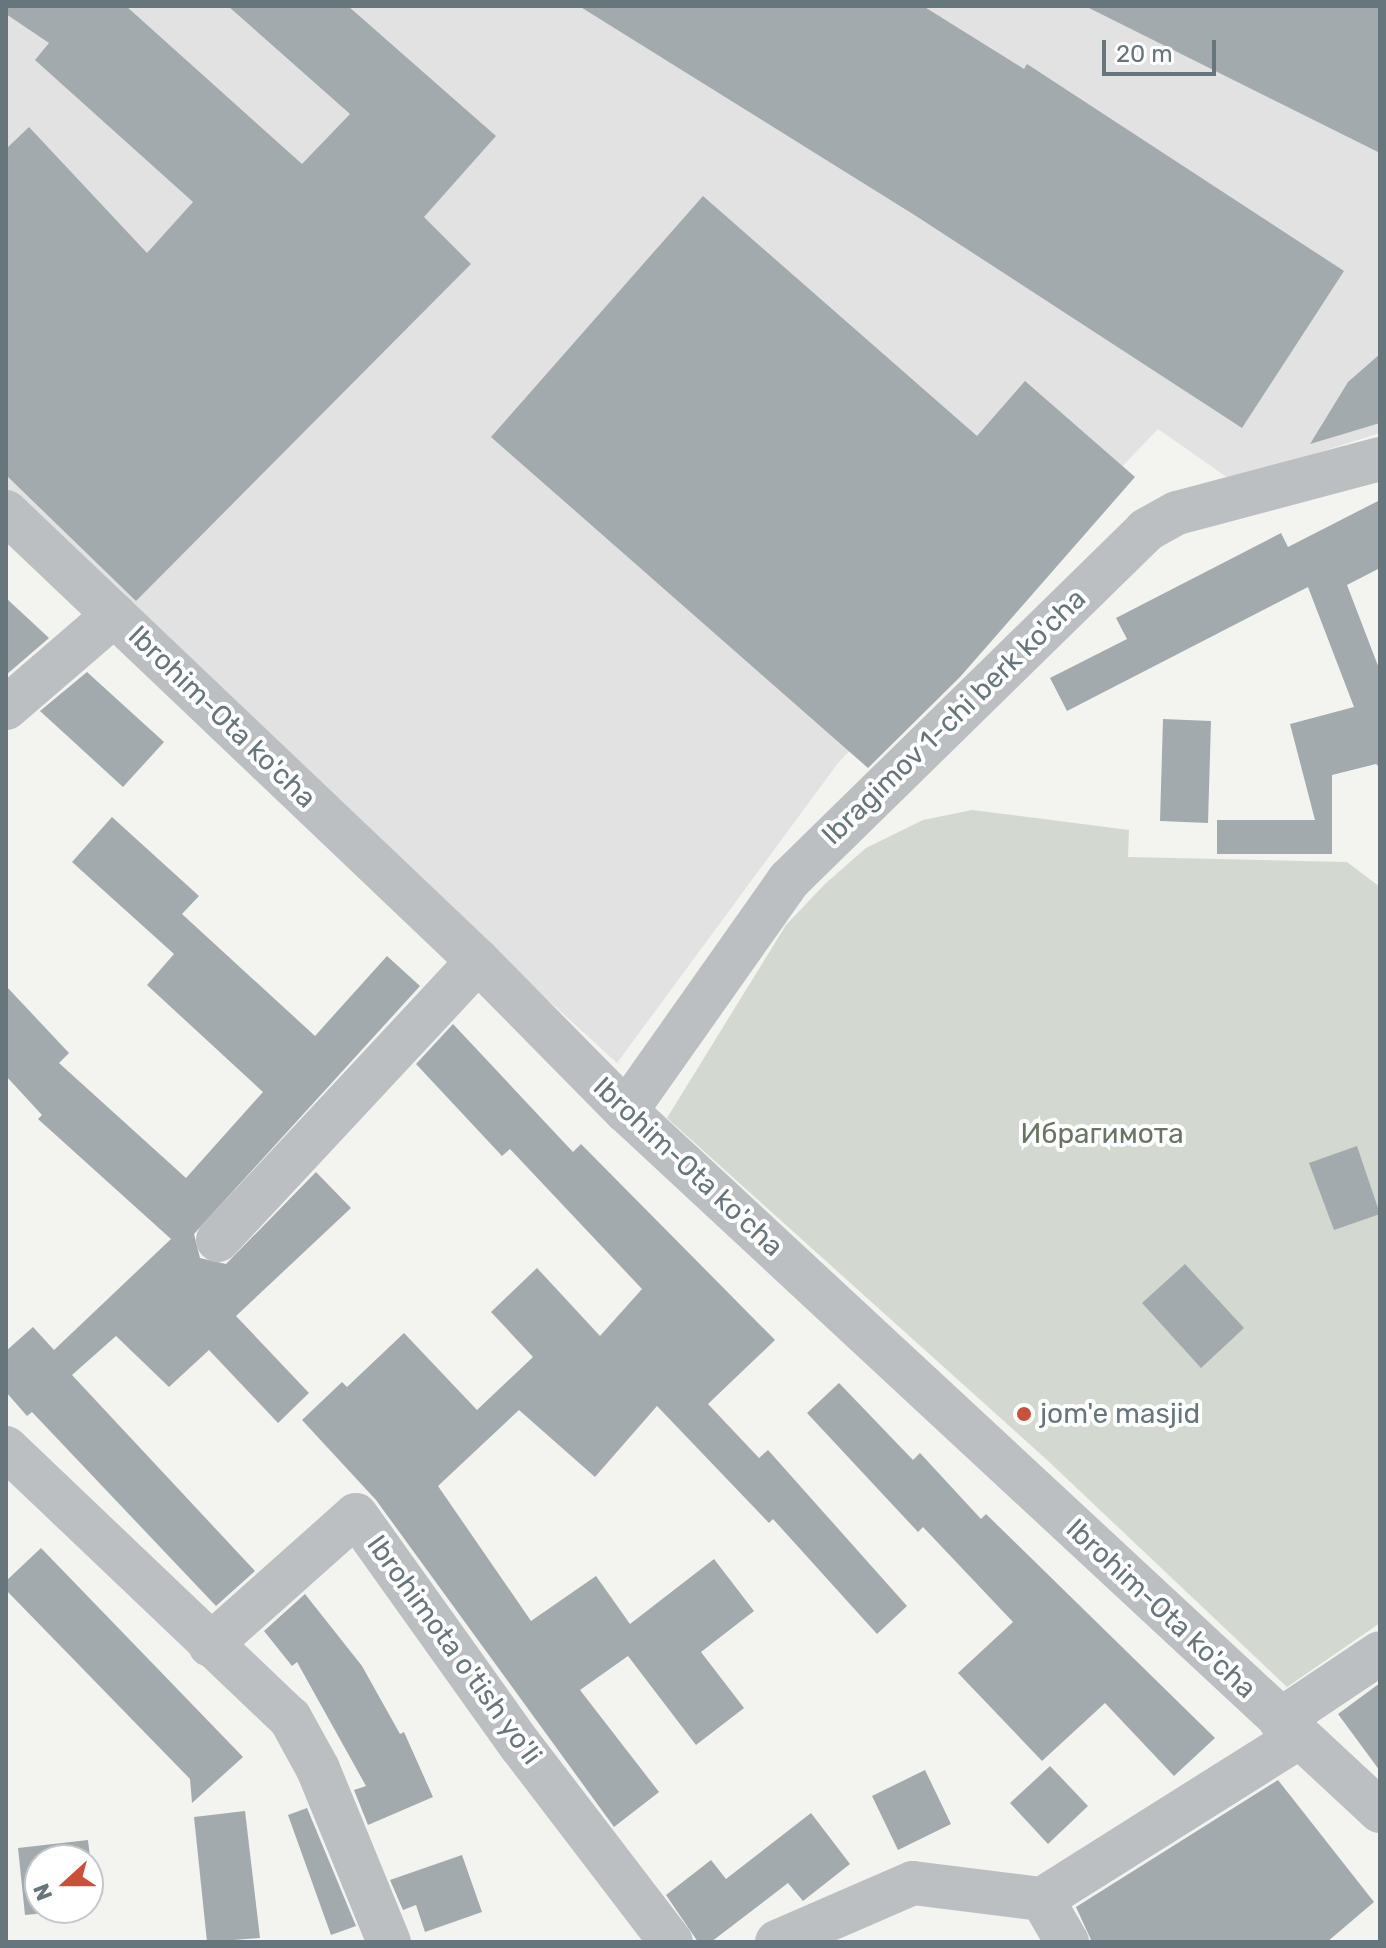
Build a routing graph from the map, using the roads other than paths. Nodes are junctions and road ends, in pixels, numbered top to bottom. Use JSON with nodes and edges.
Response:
{"nodes":[{"id":1,"x":1380,"y":459,"type":"edge"},
{"id":2,"x":6,"y":512,"type":"edge"},
{"id":3,"x":114,"y":615,"type":"junction"},
{"id":4,"x":6,"y":708,"type":"edge"},
{"id":5,"x":478,"y":961,"type":"junction"},
{"id":6,"x":626,"y":1111,"type":"junction"},
{"id":7,"x":218,"y":1240,"type":"dead end"},
{"id":8,"x":6,"y":1448,"type":"edge"},
{"id":9,"x":210,"y":1645,"type":"junction"},
{"id":10,"x":1380,"y":1653,"type":"edge"},
{"id":11,"x":1289,"y":1729,"type":"junction"},
{"id":12,"x":1380,"y":1811,"type":"edge"},
{"id":13,"x":1042,"y":1899,"type":"junction"},
{"id":14,"x":389,"y":1942,"type":"edge"},
{"id":15,"x":671,"y":1942,"type":"edge"},
{"id":16,"x":777,"y":1942,"type":"edge"},
{"id":17,"x":1067,"y":1942,"type":"edge"}],
"edges":[{"from":1,"to":6,"type":"street","name":"Ibragimov 1-chi berk ko'cha"},
{"from":2,"to":3,"type":"street","name":"Ibrohim-Ota ko'cha"},
{"from":3,"to":4,"type":"street"},
{"from":3,"to":5,"type":"street","name":"Ibrohim-Ota ko'cha"},
{"from":5,"to":6,"type":"street","name":"Ibrohim-Ota ko'cha"},
{"from":5,"to":7,"type":"street"},
{"from":6,"to":11,"type":"street","name":"Ibrohim-Ota ko'cha"},
{"from":8,"to":9,"type":"street"},
{"from":9,"to":14,"type":"street"},
{"from":9,"to":15,"type":"street","name":"Ibrohimota o'tish yo'li"},
{"from":10,"to":11,"type":"street"},
{"from":11,"to":12,"type":"street","name":"Ibrohim-Ota ko'cha"},
{"from":11,"to":13,"type":"street"},
{"from":13,"to":16,"type":"street"},
{"from":13,"to":17,"type":"street"}]}
